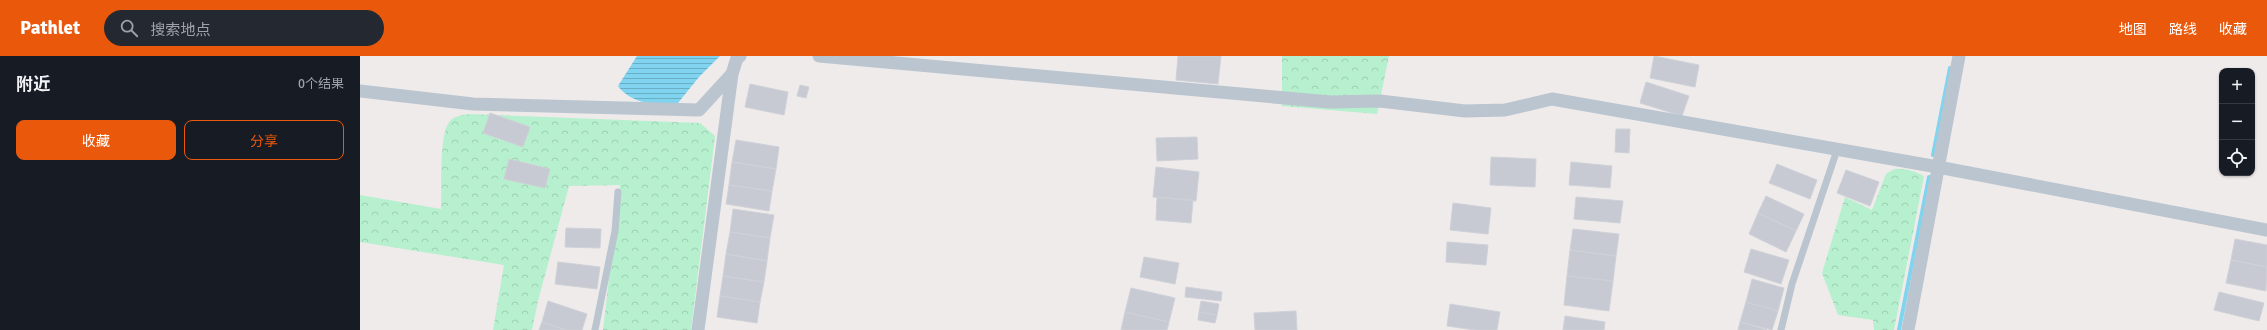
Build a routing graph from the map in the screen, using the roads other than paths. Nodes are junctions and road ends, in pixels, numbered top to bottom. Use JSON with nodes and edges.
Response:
{"nodes":[{"id":1,"x":740,"y":56,"type":"edge"},
{"id":2,"x":819,"y":56,"type":"edge"},
{"id":3,"x":1960,"y":56,"type":"edge"},
{"id":4,"x":732,"y":74,"type":"junction"},
{"id":5,"x":360,"y":91,"type":"edge"},
{"id":6,"x":1837,"y":150,"type":"junction"},
{"id":7,"x":1938,"y":168,"type":"junction"},
{"id":8,"x":618,"y":192,"type":"dead end"},
{"id":9,"x":2267,"y":230,"type":"edge"},
{"id":10,"x":595,"y":330,"type":"edge"},
{"id":11,"x":698,"y":330,"type":"edge"},
{"id":12,"x":1781,"y":330,"type":"edge"},
{"id":13,"x":1908,"y":330,"type":"edge"}],
"edges":[{"from":1,"to":4,"type":"street"},
{"from":2,"to":6,"type":"street"},
{"from":3,"to":7,"type":"street"},
{"from":4,"to":5,"type":"street"},
{"from":4,"to":11,"type":"street"},
{"from":6,"to":7,"type":"street"},
{"from":6,"to":12,"type":"lane"},
{"from":7,"to":9,"type":"street"},
{"from":7,"to":13,"type":"street"},
{"from":8,"to":10,"type":"lane"}]}
